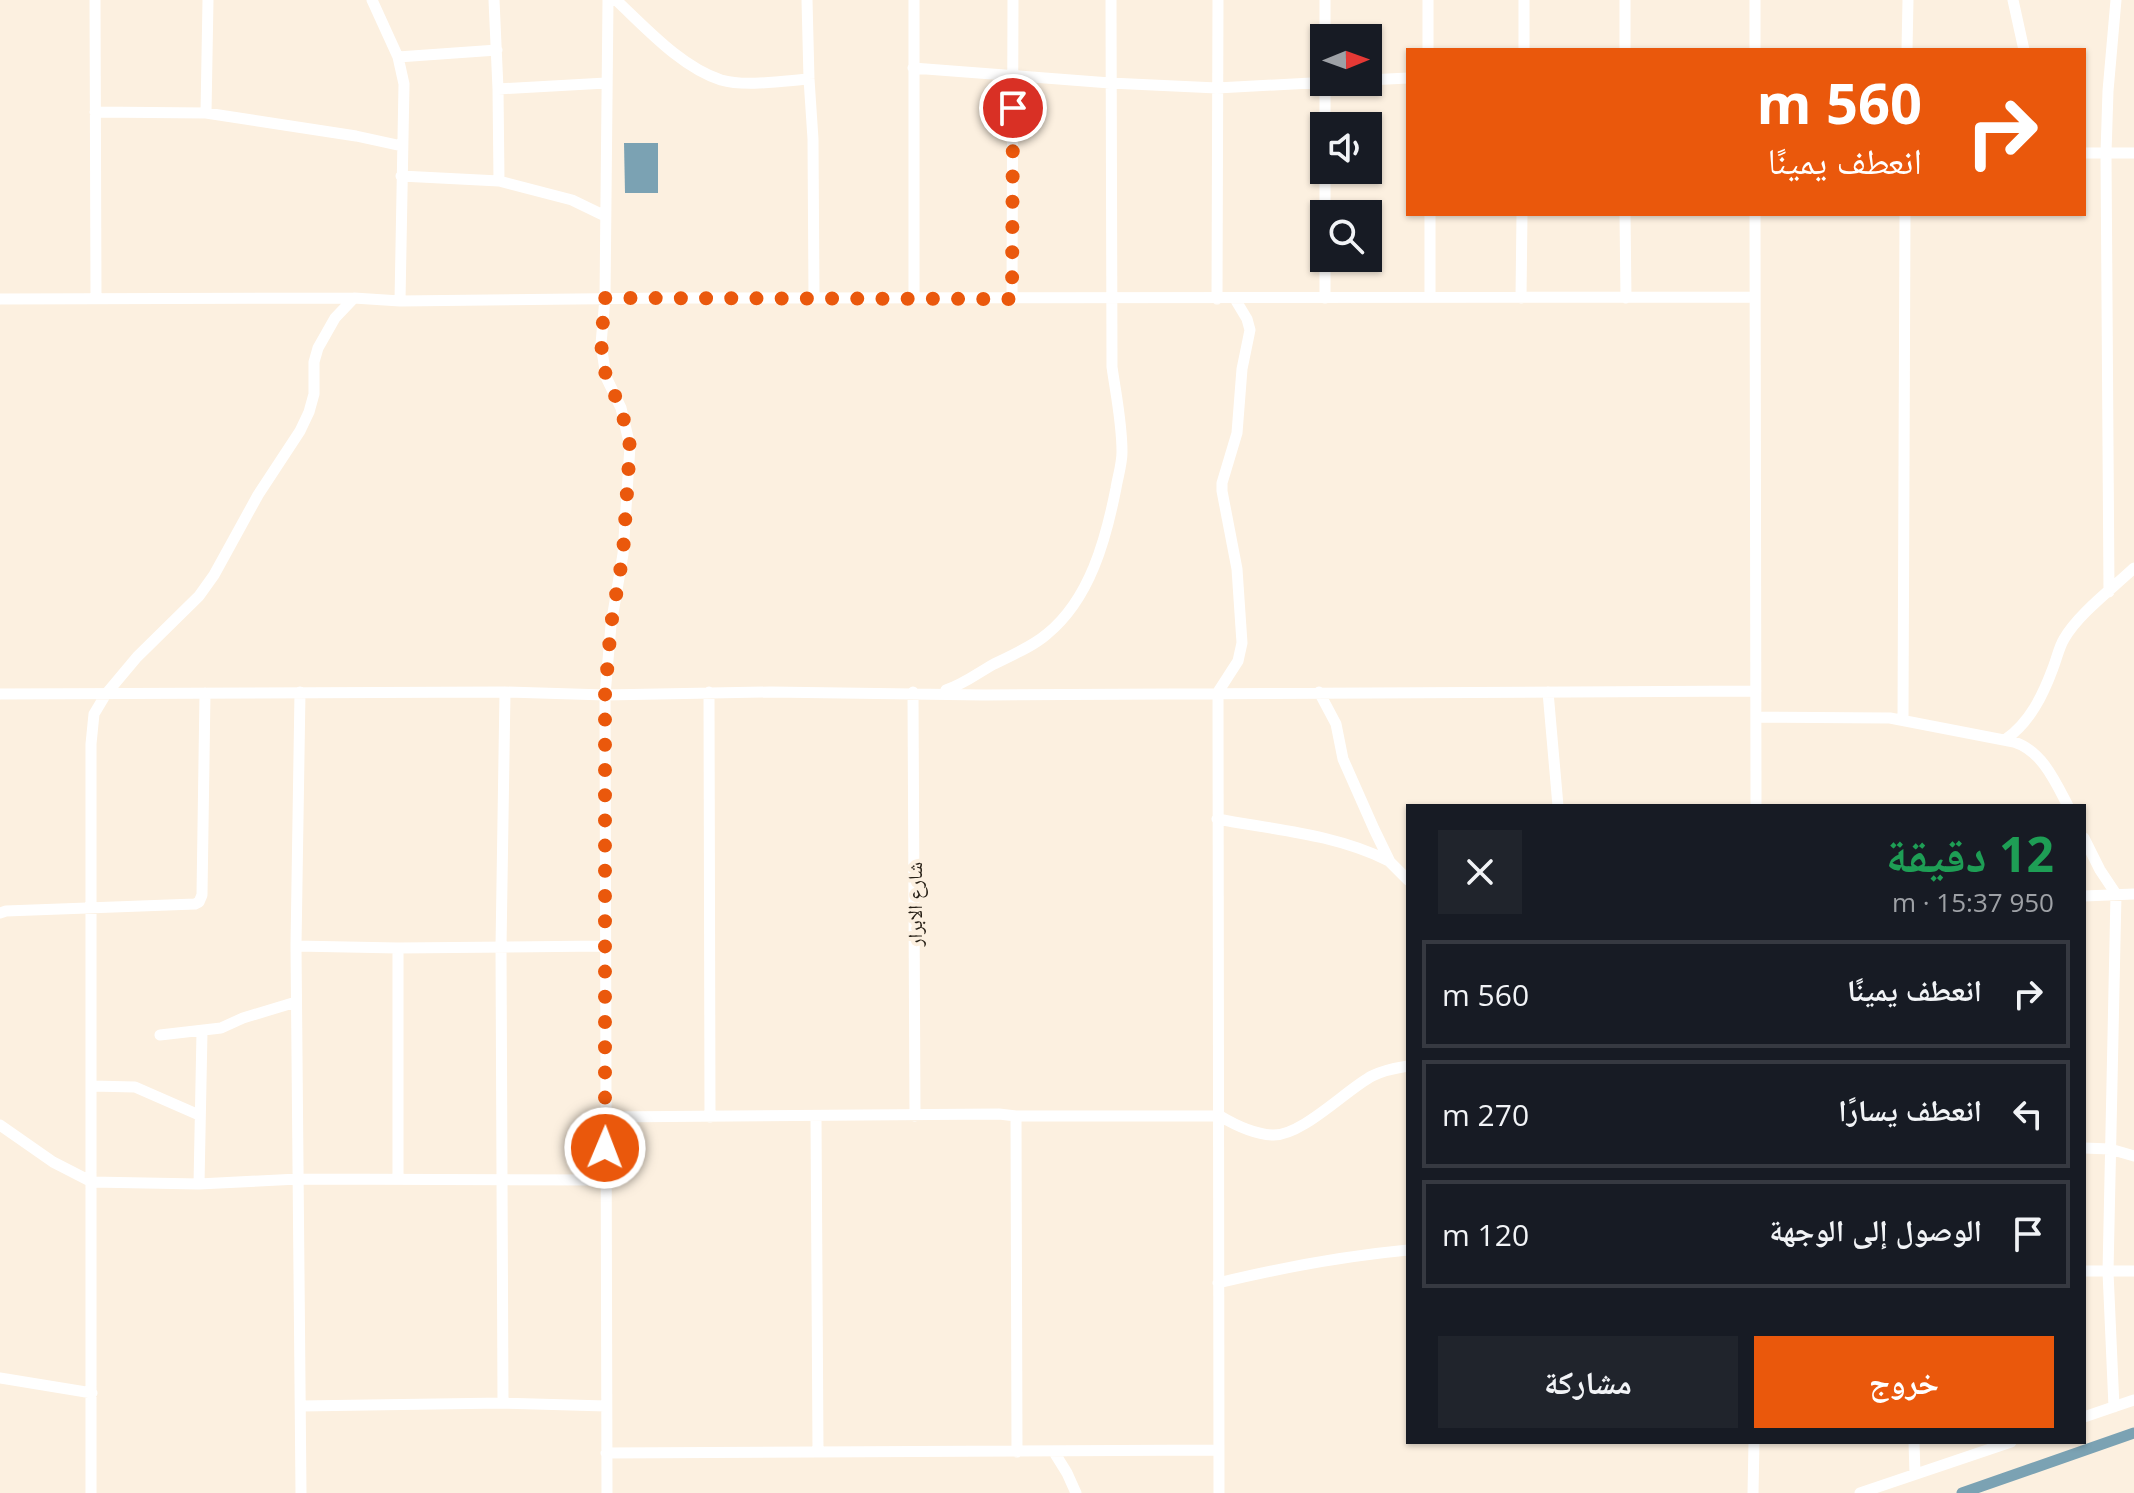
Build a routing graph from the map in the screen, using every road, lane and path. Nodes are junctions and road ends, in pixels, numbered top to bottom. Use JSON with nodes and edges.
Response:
{"nodes":[{"id":1,"x":95,"y":0,"type":"edge"},
{"id":2,"x":208,"y":0,"type":"edge"},
{"id":3,"x":372,"y":0,"type":"edge"},
{"id":4,"x":494,"y":0,"type":"edge"},
{"id":5,"x":608,"y":0,"type":"edge"},
{"id":6,"x":616,"y":0,"type":"edge"},
{"id":7,"x":807,"y":0,"type":"edge"},
{"id":8,"x":914,"y":0,"type":"edge"},
{"id":9,"x":1013,"y":0,"type":"edge"},
{"id":10,"x":1111,"y":0,"type":"edge"},
{"id":11,"x":1218,"y":0,"type":"edge"},
{"id":12,"x":1325,"y":0,"type":"edge"},
{"id":13,"x":1428,"y":0,"type":"edge"},
{"id":14,"x":1524,"y":0,"type":"edge"},
{"id":15,"x":1625,"y":0,"type":"edge"},
{"id":16,"x":1755,"y":0,"type":"edge"},
{"id":17,"x":1908,"y":0,"type":"edge"},
{"id":18,"x":2013,"y":0,"type":"edge"},
{"id":19,"x":2116,"y":0,"type":"edge"},
{"id":20,"x":1325,"y":24,"type":"edge"},
{"id":21,"x":1428,"y":48,"type":"edge"},
{"id":22,"x":1524,"y":48,"type":"edge"},
{"id":23,"x":1625,"y":48,"type":"edge"},
{"id":24,"x":1755,"y":48,"type":"edge"},
{"id":25,"x":1907,"y":48,"type":"edge"},
{"id":26,"x":2024,"y":48,"type":"edge"},
{"id":27,"x":497,"y":50,"type":"junction"},
{"id":28,"x":398,"y":57,"type":"junction"},
{"id":29,"x":913,"y":68,"type":"junction"},
{"id":30,"x":1014,"y":76,"type":"junction"},
{"id":31,"x":1406,"y":78,"type":"edge"},
{"id":32,"x":809,"y":79,"type":"junction"},
{"id":33,"x":1382,"y":79,"type":"edge"},
{"id":34,"x":606,"y":83,"type":"junction"},
{"id":35,"x":1110,"y":83,"type":"junction"},
{"id":36,"x":1310,"y":83,"type":"edge"},
{"id":37,"x":1217,"y":88,"type":"junction"},
{"id":38,"x":498,"y":89,"type":"junction"},
{"id":39,"x":95,"y":112,"type":"junction"},
{"id":40,"x":206,"y":113,"type":"junction"},
{"id":41,"x":402,"y":146,"type":"junction"},
{"id":42,"x":2086,"y":153,"type":"edge"},
{"id":43,"x":2106,"y":153,"type":"junction"},
{"id":44,"x":2134,"y":153,"type":"edge"},
{"id":45,"x":401,"y":176,"type":"junction"},
{"id":46,"x":499,"y":181,"type":"junction"},
{"id":47,"x":605,"y":216,"type":"junction"},
{"id":48,"x":1430,"y":216,"type":"edge"},
{"id":49,"x":1522,"y":216,"type":"edge"},
{"id":50,"x":1625,"y":216,"type":"edge"},
{"id":51,"x":1755,"y":216,"type":"edge"},
{"id":52,"x":1905,"y":216,"type":"edge"},
{"id":53,"x":1325,"y":272,"type":"edge"},
{"id":54,"x":1430,"y":296,"type":"junction"},
{"id":55,"x":1755,"y":297,"type":"junction"},
{"id":56,"x":96,"y":298,"type":"junction"},
{"id":57,"x":354,"y":298,"type":"junction"},
{"id":58,"x":605,"y":298,"type":"junction"},
{"id":59,"x":814,"y":298,"type":"junction"},
{"id":60,"x":914,"y":298,"type":"junction"},
{"id":61,"x":1325,"y":298,"type":"junction"},
{"id":62,"x":1521,"y":298,"type":"junction"},
{"id":63,"x":1626,"y":298,"type":"junction"},
{"id":64,"x":0,"y":299,"type":"edge"},
{"id":65,"x":1012,"y":299,"type":"junction"},
{"id":66,"x":1111,"y":299,"type":"junction"},
{"id":67,"x":1217,"y":299,"type":"junction"},
{"id":68,"x":1235,"y":299,"type":"junction"},
{"id":69,"x":400,"y":301,"type":"junction"},
{"id":70,"x":2134,"y":568,"type":"edge"},
{"id":71,"x":2109,"y":592,"type":"junction"},
{"id":72,"x":1756,"y":691,"type":"junction"},
{"id":73,"x":300,"y":692,"type":"junction"},
{"id":74,"x":505,"y":692,"type":"junction"},
{"id":75,"x":709,"y":692,"type":"junction"},
{"id":76,"x":913,"y":692,"type":"junction"},
{"id":77,"x":1218,"y":692,"type":"junction"},
{"id":78,"x":1319,"y":692,"type":"junction"},
{"id":79,"x":1548,"y":692,"type":"junction"},
{"id":80,"x":205,"y":693,"type":"junction"},
{"id":81,"x":938,"y":693,"type":"junction"},
{"id":82,"x":0,"y":694,"type":"edge"},
{"id":83,"x":106,"y":694,"type":"junction"},
{"id":84,"x":605,"y":695,"type":"junction"},
{"id":85,"x":1756,"y":717,"type":"junction"},
{"id":86,"x":1903,"y":720,"type":"junction"},
{"id":87,"x":2006,"y":739,"type":"junction"},
{"id":88,"x":1558,"y":804,"type":"edge"},
{"id":89,"x":1756,"y":804,"type":"edge"},
{"id":90,"x":2067,"y":804,"type":"edge"},
{"id":91,"x":1217,"y":819,"type":"junction"},
{"id":92,"x":2086,"y":842,"type":"edge"},
{"id":93,"x":1390,"y":862,"type":"junction"},
{"id":94,"x":1406,"y":878,"type":"edge"},
{"id":95,"x":2116,"y":894,"type":"junction"},
{"id":96,"x":2134,"y":894,"type":"edge"},
{"id":97,"x":2086,"y":896,"type":"edge"},
{"id":98,"x":92,"y":909,"type":"junction"},
{"id":99,"x":0,"y":913,"type":"edge"},
{"id":100,"x":296,"y":946,"type":"junction"},
{"id":101,"x":605,"y":946,"type":"junction"},
{"id":102,"x":501,"y":947,"type":"junction"},
{"id":103,"x":398,"y":948,"type":"junction"},
{"id":104,"x":296,"y":1002,"type":"junction"},
{"id":105,"x":202,"y":1032,"type":"junction"},
{"id":106,"x":160,"y":1035,"type":"dead end"},
{"id":107,"x":1406,"y":1066,"type":"edge"},
{"id":108,"x":92,"y":1086,"type":"junction"},
{"id":109,"x":199,"y":1115,"type":"junction"},
{"id":110,"x":915,"y":1116,"type":"junction"},
{"id":111,"x":1016,"y":1116,"type":"junction"},
{"id":112,"x":1220,"y":1116,"type":"junction"},
{"id":113,"x":606,"y":1117,"type":"junction"},
{"id":114,"x":710,"y":1117,"type":"junction"},
{"id":115,"x":816,"y":1117,"type":"junction"},
{"id":116,"x":0,"y":1125,"type":"edge"},
{"id":117,"x":2086,"y":1148,"type":"edge"},
{"id":118,"x":2110,"y":1149,"type":"junction"},
{"id":119,"x":2134,"y":1156,"type":"edge"},
{"id":120,"x":298,"y":1179,"type":"junction"},
{"id":121,"x":398,"y":1179,"type":"junction"},
{"id":122,"x":501,"y":1180,"type":"junction"},
{"id":123,"x":605,"y":1180,"type":"junction"},
{"id":124,"x":92,"y":1182,"type":"junction"},
{"id":125,"x":199,"y":1184,"type":"junction"},
{"id":126,"x":1406,"y":1250,"type":"edge"},
{"id":127,"x":2086,"y":1271,"type":"edge"},
{"id":128,"x":2134,"y":1271,"type":"edge"},
{"id":129,"x":2108,"y":1272,"type":"junction"},
{"id":130,"x":1218,"y":1283,"type":"junction"},
{"id":131,"x":0,"y":1378,"type":"edge"},
{"id":132,"x":92,"y":1393,"type":"junction"},
{"id":133,"x":2134,"y":1400,"type":"edge"},
{"id":134,"x":503,"y":1403,"type":"junction"},
{"id":135,"x":301,"y":1406,"type":"junction"},
{"id":136,"x":606,"y":1406,"type":"junction"},
{"id":137,"x":2114,"y":1407,"type":"junction"},
{"id":138,"x":2086,"y":1416,"type":"edge"},
{"id":139,"x":1754,"y":1444,"type":"edge"},
{"id":140,"x":1914,"y":1444,"type":"edge"},
{"id":141,"x":2005,"y":1444,"type":"edge"},
{"id":142,"x":1218,"y":1450,"type":"junction"},
{"id":143,"x":818,"y":1451,"type":"junction"},
{"id":144,"x":1017,"y":1452,"type":"junction"},
{"id":145,"x":1054,"y":1452,"type":"junction"},
{"id":146,"x":606,"y":1453,"type":"junction"},
{"id":147,"x":1915,"y":1474,"type":"junction"},
{"id":148,"x":91,"y":1493,"type":"edge"},
{"id":149,"x":301,"y":1493,"type":"edge"},
{"id":150,"x":607,"y":1493,"type":"edge"},
{"id":151,"x":1076,"y":1493,"type":"edge"},
{"id":152,"x":1219,"y":1493,"type":"edge"},
{"id":153,"x":1753,"y":1493,"type":"edge"},
{"id":154,"x":1860,"y":1493,"type":"edge"}],
"edges":[{"from":1,"to":39,"type":"street"},
{"from":2,"to":40,"type":"street"},
{"from":3,"to":28,"type":"street"},
{"from":4,"to":27,"type":"street"},
{"from":5,"to":34,"type":"street"},
{"from":6,"to":32,"type":"street"},
{"from":7,"to":32,"type":"street"},
{"from":8,"to":29,"type":"street"},
{"from":9,"to":30,"type":"street"},
{"from":10,"to":35,"type":"street"},
{"from":11,"to":37,"type":"street"},
{"from":12,"to":20,"type":"street"},
{"from":13,"to":21,"type":"street"},
{"from":14,"to":22,"type":"street"},
{"from":15,"to":23,"type":"street"},
{"from":16,"to":24,"type":"street"},
{"from":17,"to":25,"type":"street"},
{"from":18,"to":26,"type":"street"},
{"from":19,"to":43,"type":"street"},
{"from":27,"to":28,"type":"street"},
{"from":27,"to":38,"type":"street"},
{"from":28,"to":41,"type":"street"},
{"from":29,"to":30,"type":"street"},
{"from":29,"to":60,"type":"street"},
{"from":30,"to":35,"type":"street"},
{"from":30,"to":65,"type":"street"},
{"from":31,"to":33,"type":"street"},
{"from":32,"to":59,"type":"street"},
{"from":34,"to":38,"type":"street"},
{"from":34,"to":47,"type":"street"},
{"from":35,"to":37,"type":"street"},
{"from":35,"to":66,"type":"street"},
{"from":36,"to":37,"type":"street"},
{"from":37,"to":67,"type":"street"},
{"from":38,"to":46,"type":"street"},
{"from":39,"to":40,"type":"street"},
{"from":39,"to":56,"type":"street"},
{"from":40,"to":41,"type":"street"},
{"from":41,"to":45,"type":"street"},
{"from":42,"to":43,"type":"street"},
{"from":43,"to":44,"type":"street"},
{"from":43,"to":71,"type":"street"},
{"from":45,"to":46,"type":"street"},
{"from":45,"to":69,"type":"street"},
{"from":46,"to":47,"type":"street"},
{"from":47,"to":58,"type":"street"},
{"from":48,"to":54,"type":"street"},
{"from":49,"to":62,"type":"street"},
{"from":50,"to":63,"type":"street"},
{"from":51,"to":55,"type":"street"},
{"from":52,"to":86,"type":"street"},
{"from":53,"to":61,"type":"street"},
{"from":54,"to":61,"type":"street"},
{"from":54,"to":62,"type":"street"},
{"from":55,"to":63,"type":"street"},
{"from":55,"to":72,"type":"street"},
{"from":56,"to":57,"type":"street"},
{"from":56,"to":64,"type":"street"},
{"from":57,"to":69,"type":"street"},
{"from":57,"to":83,"type":"street"},
{"from":58,"to":59,"type":"street"},
{"from":58,"to":69,"type":"street"},
{"from":58,"to":84,"type":"street"},
{"from":59,"to":60,"type":"street"},
{"from":60,"to":65,"type":"street"},
{"from":61,"to":68,"type":"street"},
{"from":62,"to":63,"type":"street"},
{"from":65,"to":66,"type":"street"},
{"from":66,"to":67,"type":"street"},
{"from":66,"to":81,"type":"street"},
{"from":67,"to":68,"type":"street"},
{"from":68,"to":77,"type":"street"},
{"from":70,"to":71,"type":"street"},
{"from":71,"to":87,"type":"street"},
{"from":72,"to":79,"type":"street"},
{"from":72,"to":85,"type":"street"},
{"from":73,"to":74,"type":"street"},
{"from":73,"to":80,"type":"street"},
{"from":73,"to":100,"type":"street"},
{"from":74,"to":84,"type":"street"},
{"from":74,"to":102,"type":"street"},
{"from":75,"to":76,"type":"street"},
{"from":75,"to":84,"type":"street"},
{"from":75,"to":114,"type":"street"},
{"from":76,"to":81,"type":"street"},
{"from":76,"to":110,"type":"street","name":"شارع الابرار"},
{"from":77,"to":78,"type":"street"},
{"from":77,"to":81,"type":"street"},
{"from":77,"to":91,"type":"street"},
{"from":78,"to":79,"type":"street"},
{"from":78,"to":93,"type":"street"},
{"from":79,"to":88,"type":"street"},
{"from":80,"to":83,"type":"street"},
{"from":80,"to":98,"type":"street"},
{"from":82,"to":83,"type":"street"},
{"from":83,"to":98,"type":"street"},
{"from":84,"to":101,"type":"street"},
{"from":85,"to":86,"type":"street"},
{"from":85,"to":89,"type":"street"},
{"from":86,"to":87,"type":"street"},
{"from":87,"to":90,"type":"street"},
{"from":91,"to":93,"type":"street"},
{"from":91,"to":112,"type":"street"},
{"from":92,"to":95,"type":"street"},
{"from":93,"to":94,"type":"street"},
{"from":95,"to":96,"type":"street"},
{"from":95,"to":97,"type":"street"},
{"from":95,"to":118,"type":"street"},
{"from":98,"to":99,"type":"street"},
{"from":98,"to":108,"type":"street"},
{"from":100,"to":103,"type":"street"},
{"from":100,"to":104,"type":"street"},
{"from":101,"to":102,"type":"street"},
{"from":101,"to":113,"type":"street"},
{"from":102,"to":103,"type":"street"},
{"from":102,"to":122,"type":"street"},
{"from":103,"to":121,"type":"street"},
{"from":104,"to":105,"type":"street"},
{"from":104,"to":120,"type":"street"},
{"from":105,"to":106,"type":"street"},
{"from":105,"to":109,"type":"street"},
{"from":107,"to":112,"type":"street"},
{"from":108,"to":109,"type":"street"},
{"from":108,"to":124,"type":"street"},
{"from":109,"to":125,"type":"street"},
{"from":110,"to":111,"type":"street"},
{"from":110,"to":115,"type":"street"},
{"from":111,"to":112,"type":"street"},
{"from":111,"to":144,"type":"street"},
{"from":112,"to":130,"type":"street"},
{"from":113,"to":114,"type":"street"},
{"from":113,"to":123,"type":"street"},
{"from":114,"to":115,"type":"street"},
{"from":115,"to":143,"type":"street"},
{"from":116,"to":124,"type":"street"},
{"from":117,"to":118,"type":"street"},
{"from":118,"to":119,"type":"street"},
{"from":118,"to":129,"type":"street"},
{"from":120,"to":121,"type":"street"},
{"from":120,"to":125,"type":"street"},
{"from":120,"to":135,"type":"street"},
{"from":121,"to":122,"type":"street"},
{"from":122,"to":123,"type":"street"},
{"from":122,"to":134,"type":"street"},
{"from":123,"to":136,"type":"street"},
{"from":124,"to":125,"type":"street"},
{"from":124,"to":132,"type":"street"},
{"from":126,"to":130,"type":"street"},
{"from":127,"to":129,"type":"street"},
{"from":128,"to":129,"type":"street"},
{"from":129,"to":137,"type":"street"},
{"from":130,"to":142,"type":"street"},
{"from":131,"to":132,"type":"street"},
{"from":132,"to":148,"type":"street"},
{"from":133,"to":137,"type":"street"},
{"from":134,"to":135,"type":"street"},
{"from":134,"to":136,"type":"street"},
{"from":135,"to":149,"type":"street"},
{"from":136,"to":146,"type":"street"},
{"from":137,"to":138,"type":"street"},
{"from":139,"to":153,"type":"street"},
{"from":140,"to":147,"type":"street"},
{"from":141,"to":147,"type":"street"},
{"from":142,"to":145,"type":"street"},
{"from":142,"to":152,"type":"street"},
{"from":143,"to":144,"type":"street"},
{"from":143,"to":146,"type":"street"},
{"from":144,"to":145,"type":"street"},
{"from":145,"to":151,"type":"street"},
{"from":146,"to":150,"type":"street"},
{"from":147,"to":154,"type":"street"}]}
